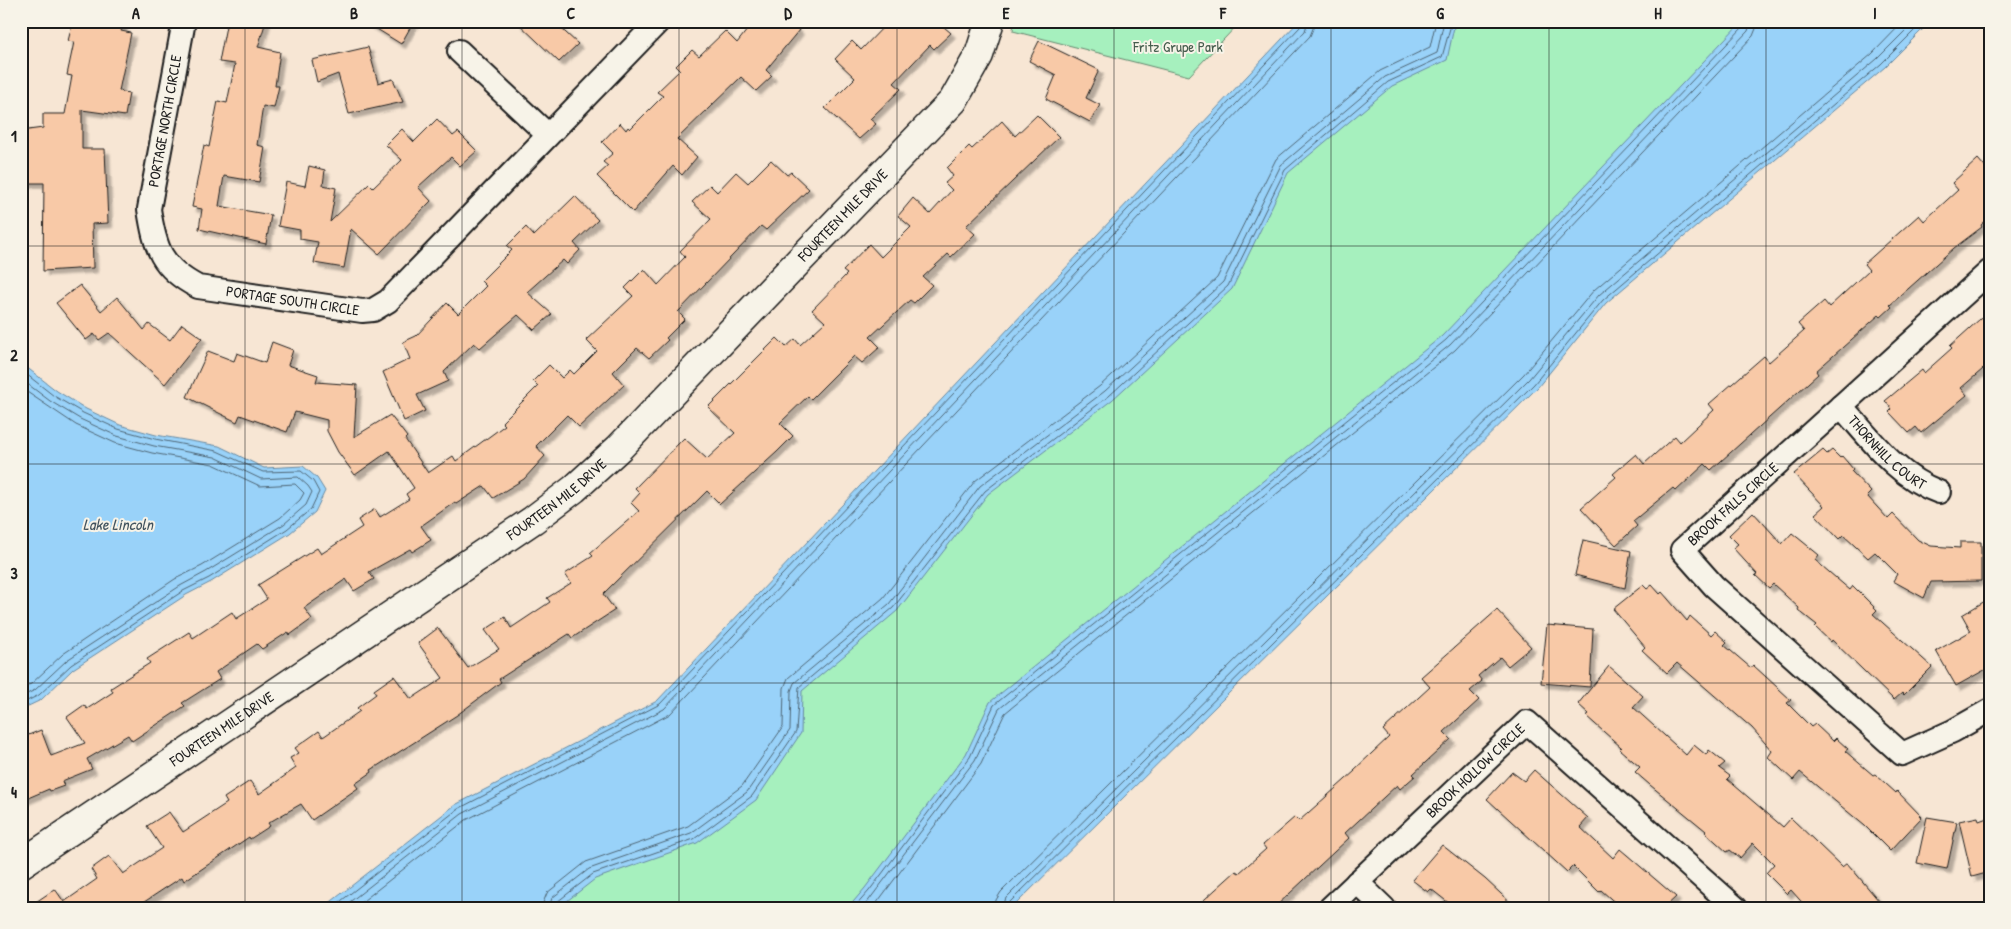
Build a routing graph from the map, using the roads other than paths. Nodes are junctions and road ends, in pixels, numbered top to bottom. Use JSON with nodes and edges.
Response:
{"nodes":[{"id":1,"x":184,"y":21,"type":"edge"},
{"id":2,"x":659,"y":21,"type":"edge"},
{"id":3,"x":990,"y":24,"type":"edge"},
{"id":4,"x":459,"y":51,"type":"dead end"},
{"id":5,"x":548,"y":135,"type":"junction"},
{"id":6,"x":151,"y":222,"type":"joint"},
{"id":7,"x":1990,"y":271,"type":"edge"},
{"id":8,"x":1841,"y":406,"type":"junction"},
{"id":9,"x":1939,"y":492,"type":"dead end"},
{"id":10,"x":1990,"y":710,"type":"edge"},
{"id":11,"x":21,"y":864,"type":"edge"},
{"id":12,"x":1357,"y":882,"type":"junction"},
{"id":13,"x":1330,"y":908,"type":"edge"},
{"id":14,"x":1384,"y":908,"type":"edge"},
{"id":15,"x":1736,"y":908,"type":"edge"}],
"edges":[{"from":1,"to":6,"type":"street","name":"PORTAGE NORTH CIRCLE"},
{"from":2,"to":5,"type":"street","name":"PORTAGE SOUTH CIRCLE"},
{"from":3,"to":11,"type":"street","name":"FOURTEEN MILE DRIVE"},
{"from":4,"to":5,"type":"street"},
{"from":5,"to":6,"type":"street","name":"PORTAGE SOUTH CIRCLE"},
{"from":7,"to":8,"type":"street","name":"BROOK FALLS CIRCLE"},
{"from":8,"to":9,"type":"street","name":"THORNHILL COURT"},
{"from":8,"to":10,"type":"street","name":"BROOK FALLS CIRCLE"},
{"from":12,"to":13,"type":"street","name":"BROOK HOLLOW CIRCLE"},
{"from":12,"to":14,"type":"street"},
{"from":12,"to":15,"type":"street","name":"BROOK HOLLOW CIRCLE"}]}
